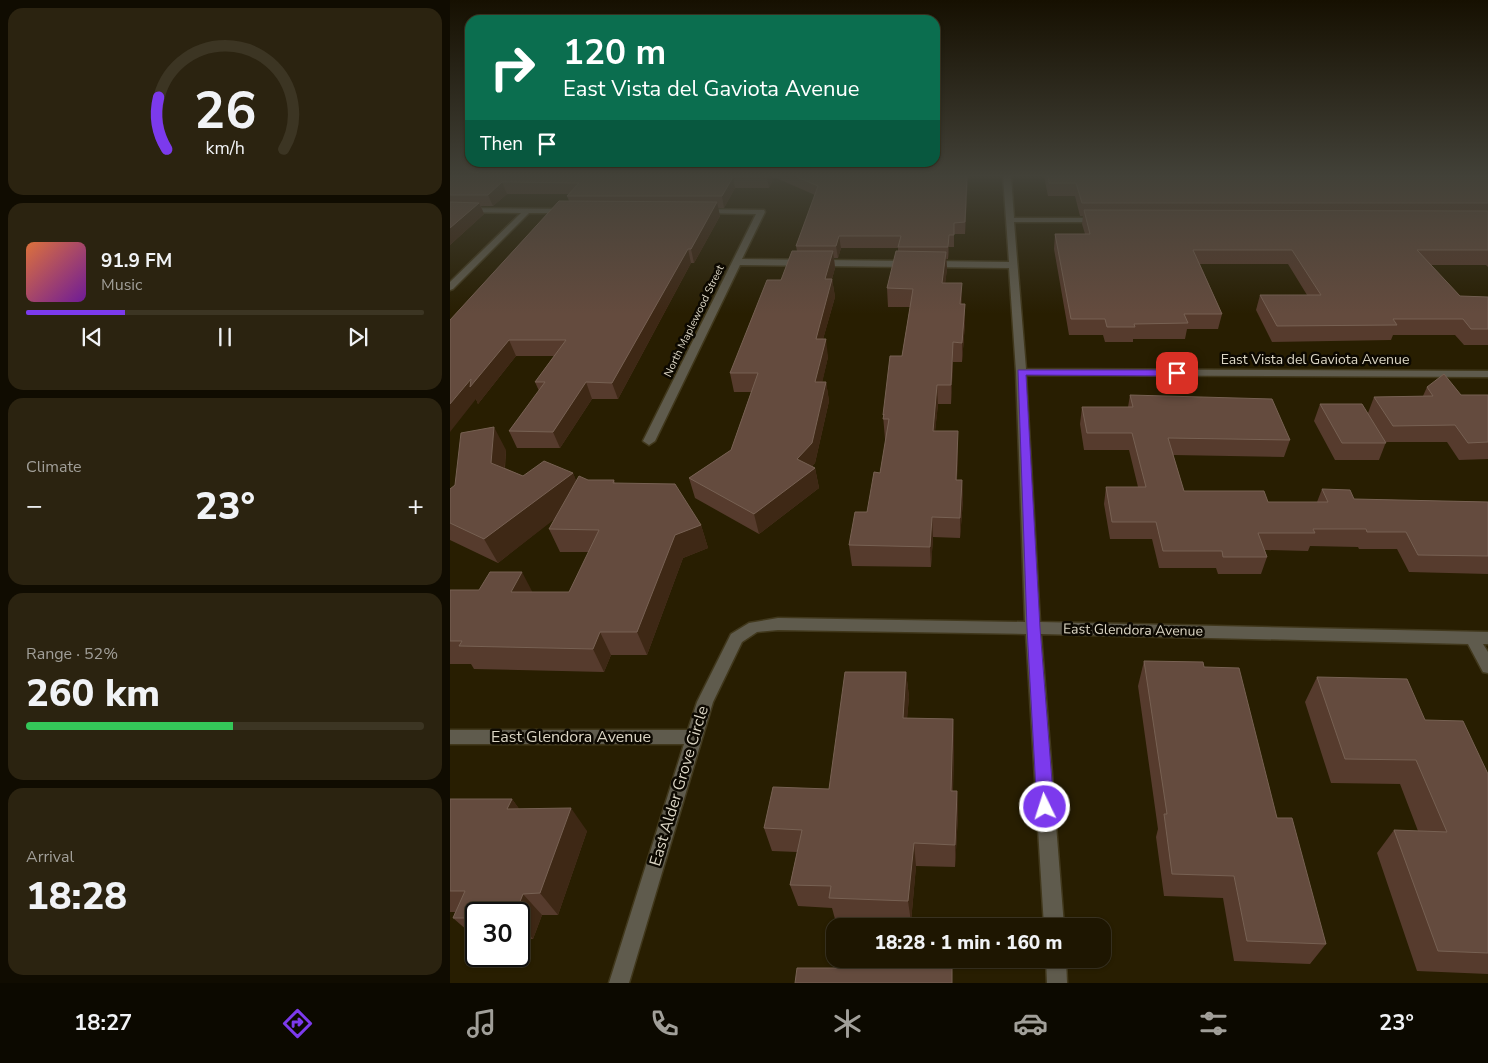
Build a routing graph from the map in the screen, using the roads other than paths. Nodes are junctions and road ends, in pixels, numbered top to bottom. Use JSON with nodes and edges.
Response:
{"nodes":[{"id":1,"x":516,"y":222,"type":"edge"},
{"id":2,"x":756,"y":222,"type":"edge"},
{"id":3,"x":1011,"y":222,"type":"edge"},
{"id":4,"x":736,"y":262,"type":"junction"},
{"id":5,"x":915,"y":264,"type":"edge"},
{"id":6,"x":924,"y":264,"type":"edge"},
{"id":7,"x":1014,"y":264,"type":"junction"},
{"id":8,"x":450,"y":287,"type":"edge"},
{"id":9,"x":1021,"y":372,"type":"junction"},
{"id":10,"x":1488,"y":374,"type":"edge"},
{"id":11,"x":649,"y":441,"type":"dead end"},
{"id":12,"x":778,"y":624,"type":"joint"},
{"id":13,"x":1033,"y":628,"type":"junction"},
{"id":14,"x":1472,"y":638,"type":"junction"},
{"id":15,"x":1488,"y":638,"type":"edge"},
{"id":16,"x":1488,"y":667,"type":"edge"},
{"id":17,"x":450,"y":737,"type":"edge"},
{"id":18,"x":692,"y":738,"type":"junction"},
{"id":19,"x":1053,"y":918,"type":"edge"},
{"id":20,"x":1056,"y":968,"type":"edge"},
{"id":21,"x":619,"y":983,"type":"edge"},
{"id":22,"x":1057,"y":983,"type":"edge"}],
"edges":[{"from":1,"to":8,"type":"street"},
{"from":2,"to":4,"type":"street","name":"North Maplewood Street"},
{"from":3,"to":7,"type":"street"},
{"from":4,"to":5,"type":"street"},
{"from":4,"to":11,"type":"street","name":"North Maplewood Street"},
{"from":6,"to":7,"type":"street"},
{"from":7,"to":9,"type":"street"},
{"from":9,"to":10,"type":"street","name":"East Vista del Gaviota Avenue"},
{"from":9,"to":13,"type":"street"},
{"from":12,"to":13,"type":"street","name":"East Glendora Avenue"},
{"from":12,"to":18,"type":"street","name":"East Alder Grove Circle"},
{"from":13,"to":14,"type":"street","name":"East Glendora Avenue"},
{"from":13,"to":19,"type":"street"},
{"from":14,"to":15,"type":"street","name":"East Glendora Avenue"},
{"from":14,"to":16,"type":"street"},
{"from":17,"to":18,"type":"street","name":"East Glendora Avenue"},
{"from":18,"to":21,"type":"street","name":"East Alder Grove Circle"},
{"from":20,"to":22,"type":"street"}]}
